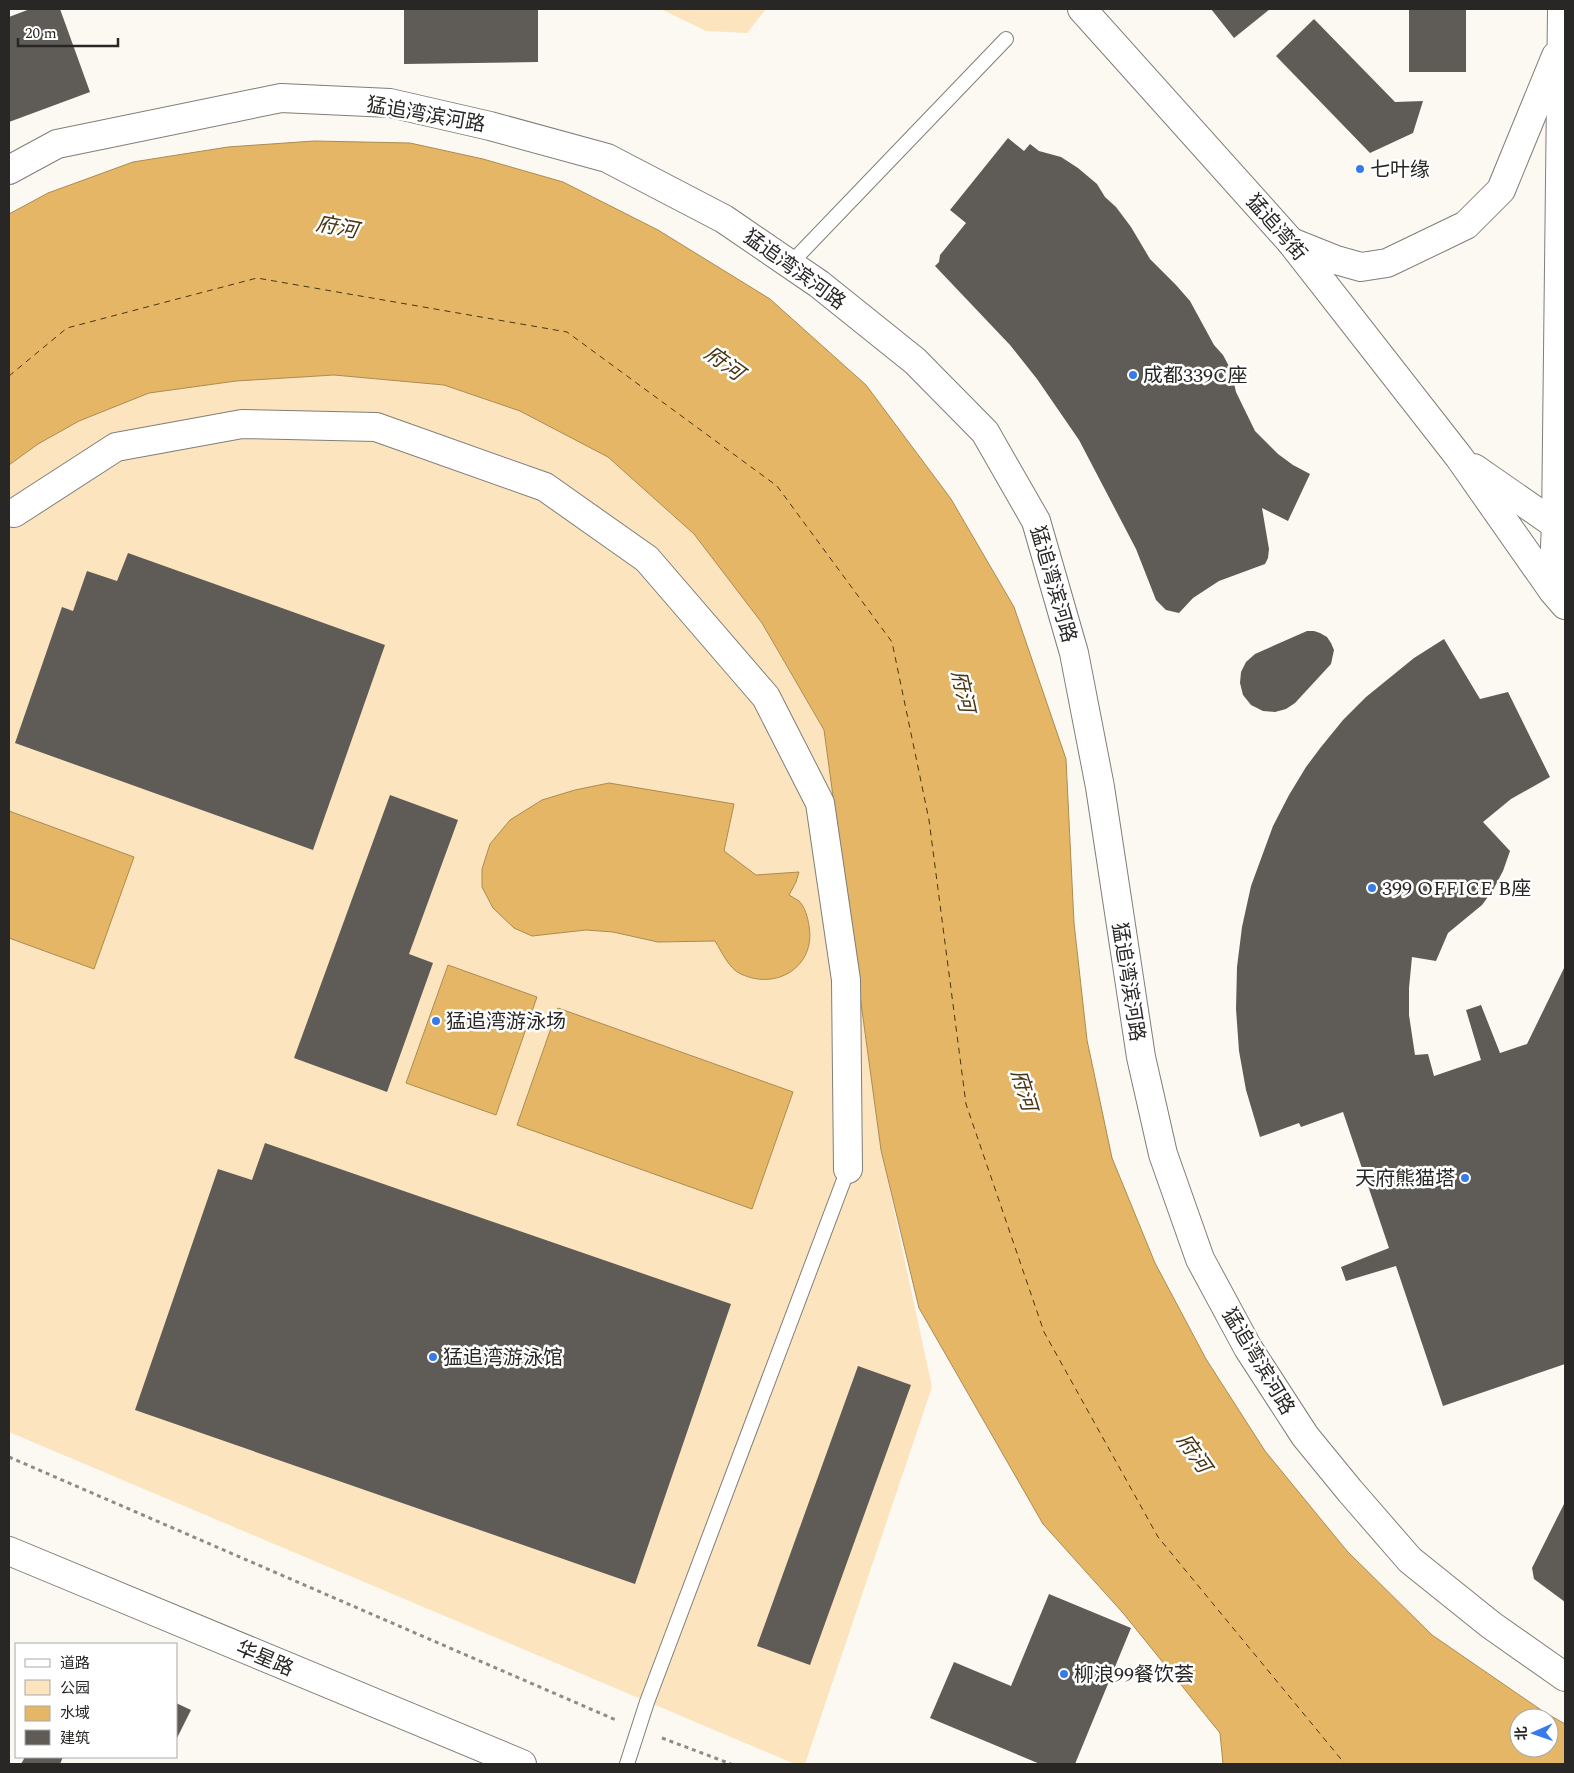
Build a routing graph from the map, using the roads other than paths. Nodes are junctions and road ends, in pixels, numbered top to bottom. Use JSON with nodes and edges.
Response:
{"nodes":[{"id":1,"x":1082,"y":9,"type":"edge"},
{"id":2,"x":1562,"y":9,"type":"edge"},
{"id":3,"x":1006,"y":39,"type":"dead end"},
{"id":4,"x":1561,"y":43,"type":"junction"},
{"id":5,"x":9,"y":170,"type":"edge"},
{"id":6,"x":1291,"y":242,"type":"junction"},
{"id":7,"x":790,"y":264,"type":"junction"},
{"id":8,"x":1459,"y":457,"type":"junction"},
{"id":9,"x":11,"y":517,"type":"edge"},
{"id":10,"x":1561,"y":530,"type":"edge"},
{"id":11,"x":1561,"y":593,"type":"edge"},
{"id":12,"x":848,"y":1169,"type":"joint"},
{"id":13,"x":9,"y":1551,"type":"edge"},
{"id":14,"x":1565,"y":1678,"type":"edge"},
{"id":15,"x":522,"y":1764,"type":"edge"},
{"id":16,"x":627,"y":1764,"type":"edge"}],
"edges":[{"from":1,"to":6,"type":"street","name":"猛追湾街"},
{"from":2,"to":4,"type":"street"},
{"from":3,"to":7,"type":"lane"},
{"from":4,"to":6,"type":"street"},
{"from":4,"to":10,"type":"street"},
{"from":5,"to":7,"type":"street","name":"猛追湾滨河路"},
{"from":6,"to":8,"type":"street","name":"猛追湾街"},
{"from":7,"to":14,"type":"street","name":"猛追湾滨河路"},
{"from":8,"to":10,"type":"street","name":"猛追湾街"},
{"from":8,"to":11,"type":"street","name":"猛追湾街"},
{"from":9,"to":12,"type":"street"},
{"from":10,"to":11,"type":"street"},
{"from":12,"to":16,"type":"lane"},
{"from":13,"to":15,"type":"street","name":"华星路"}]}
